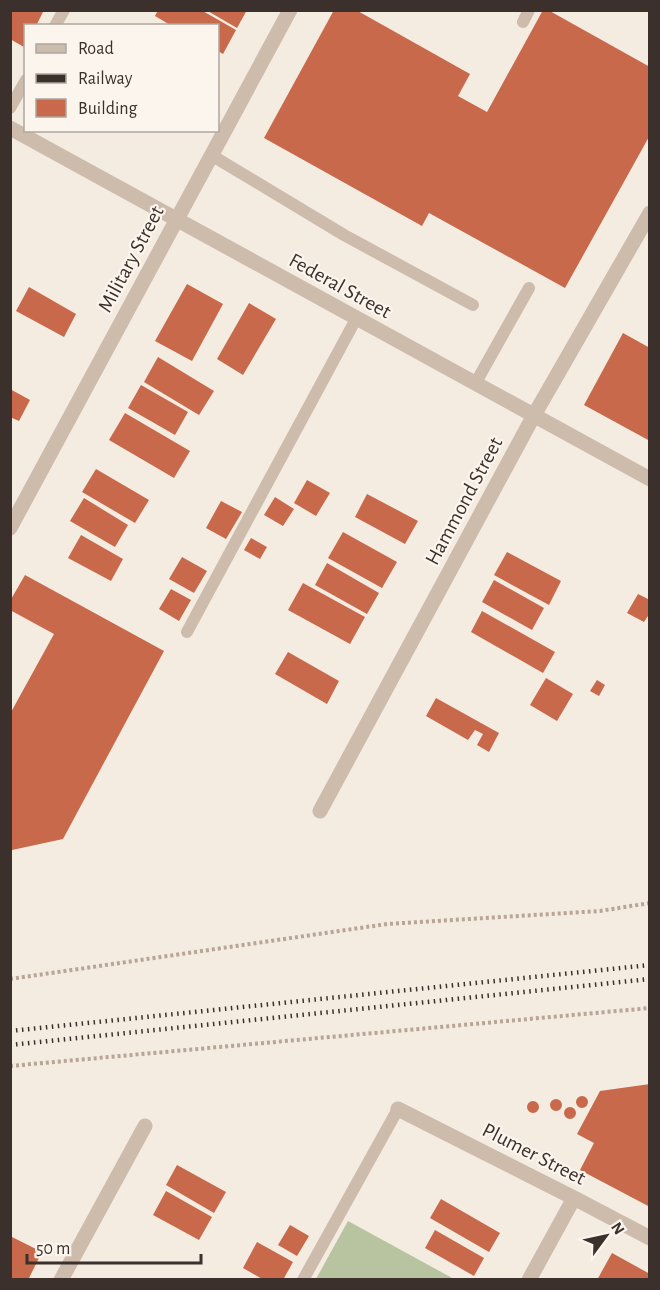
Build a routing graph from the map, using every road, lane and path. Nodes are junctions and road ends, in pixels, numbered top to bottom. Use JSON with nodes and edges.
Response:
{"nodes":[{"id":1,"x":64,"y":10,"type":"edge"},
{"id":2,"x":290,"y":10,"type":"edge"},
{"id":3,"x":529,"y":10,"type":"edge"},
{"id":4,"x":523,"y":22,"type":"dead end"},
{"id":5,"x":57,"y":24,"type":"edge"},
{"id":6,"x":24,"y":84,"type":"edge"},
{"id":7,"x":10,"y":108,"type":"edge"},
{"id":8,"x":10,"y":128,"type":"edge"},
{"id":9,"x":211,"y":155,"type":"junction"},
{"id":10,"x":650,"y":213,"type":"edge"},
{"id":11,"x":176,"y":219,"type":"junction"},
{"id":12,"x":529,"y":288,"type":"dead end"},
{"id":13,"x":473,"y":304,"type":"dead end"},
{"id":14,"x":356,"y":319,"type":"junction"},
{"id":15,"x":475,"y":384,"type":"junction"},
{"id":16,"x":533,"y":417,"type":"junction"},
{"id":17,"x":650,"y":479,"type":"edge"},
{"id":18,"x":10,"y":528,"type":"edge"},
{"id":19,"x":187,"y":632,"type":"dead end"},
{"id":20,"x":320,"y":811,"type":"dead end"},
{"id":21,"x":650,"y":903,"type":"edge"},
{"id":22,"x":10,"y":979,"type":"edge"},
{"id":23,"x":650,"y":1008,"type":"edge"},
{"id":24,"x":10,"y":1066,"type":"edge"},
{"id":25,"x":398,"y":1109,"type":"joint"},
{"id":26,"x":145,"y":1126,"type":"dead end"},
{"id":27,"x":574,"y":1198,"type":"junction"},
{"id":28,"x":650,"y":1238,"type":"edge"},
{"id":29,"x":61,"y":1280,"type":"edge"},
{"id":30,"x":303,"y":1280,"type":"edge"},
{"id":31,"x":530,"y":1280,"type":"edge"}],
"edges":[{"from":1,"to":5,"type":"lane"},
{"from":2,"to":9,"type":"street","name":"Military Street"},
{"from":3,"to":4,"type":"lane"},
{"from":6,"to":7,"type":"lane"},
{"from":8,"to":11,"type":"street","name":"Federal Street"},
{"from":9,"to":11,"type":"street","name":"Military Street"},
{"from":9,"to":13,"type":"lane"},
{"from":10,"to":16,"type":"street","name":"Hammond Street"},
{"from":11,"to":14,"type":"street","name":"Federal Street"},
{"from":11,"to":18,"type":"street","name":"Military Street"},
{"from":12,"to":15,"type":"lane"},
{"from":14,"to":15,"type":"street","name":"Federal Street"},
{"from":14,"to":19,"type":"lane"},
{"from":15,"to":16,"type":"street","name":"Federal Street"},
{"from":16,"to":17,"type":"street","name":"Federal Street"},
{"from":16,"to":20,"type":"street","name":"Hammond Street"},
{"from":21,"to":22,"type":"path"},
{"from":23,"to":24,"type":"path"},
{"from":25,"to":27,"type":"street","name":"Plumer Street"},
{"from":25,"to":30,"type":"lane"},
{"from":26,"to":29,"type":"street"},
{"from":27,"to":28,"type":"street","name":"Plumer Street"},
{"from":27,"to":31,"type":"street"}]}
